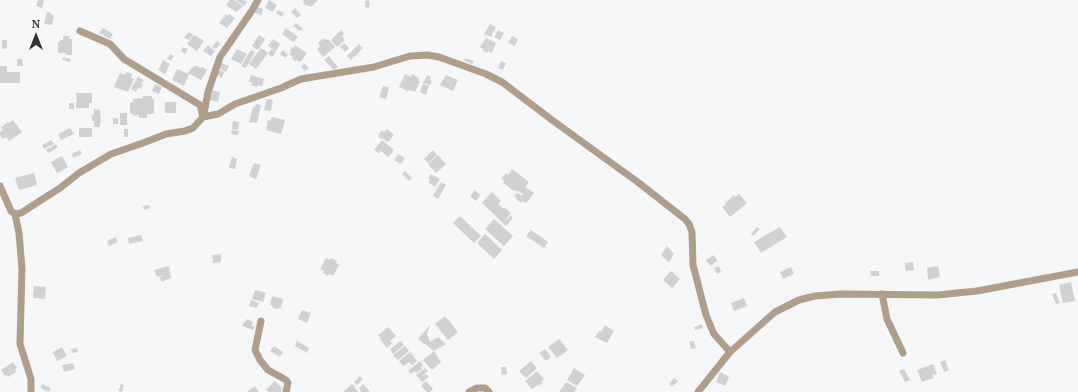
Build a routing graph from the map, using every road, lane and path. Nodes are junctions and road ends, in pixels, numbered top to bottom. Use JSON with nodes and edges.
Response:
{"nodes":[{"id":1,"x":258,"y":0,"type":"edge"},
{"id":2,"x":80,"y":31,"type":"dead end"},
{"id":3,"x":204,"y":116,"type":"junction"},
{"id":4,"x":0,"y":186,"type":"edge"},
{"id":5,"x":15,"y":214,"type":"junction"},
{"id":6,"x":1078,"y":272,"type":"edge"},
{"id":7,"x":882,"y":294,"type":"junction"},
{"id":8,"x":261,"y":321,"type":"dead end"},
{"id":9,"x":730,"y":352,"type":"junction"},
{"id":10,"x":903,"y":353,"type":"dead end"},
{"id":11,"x":31,"y":392,"type":"edge"},
{"id":12,"x":286,"y":392,"type":"edge"},
{"id":13,"x":469,"y":392,"type":"edge"},
{"id":14,"x":490,"y":392,"type":"edge"},
{"id":15,"x":698,"y":392,"type":"edge"}],
"edges":[{"from":1,"to":3,"type":"street"},
{"from":2,"to":3,"type":"street"},
{"from":3,"to":5,"type":"street"},
{"from":3,"to":9,"type":"street"},
{"from":4,"to":5,"type":"street"},
{"from":5,"to":11,"type":"street"},
{"from":6,"to":7,"type":"street"},
{"from":7,"to":9,"type":"street"},
{"from":7,"to":10,"type":"street"},
{"from":8,"to":12,"type":"street"},
{"from":9,"to":15,"type":"street"},
{"from":13,"to":14,"type":"street"}]}
